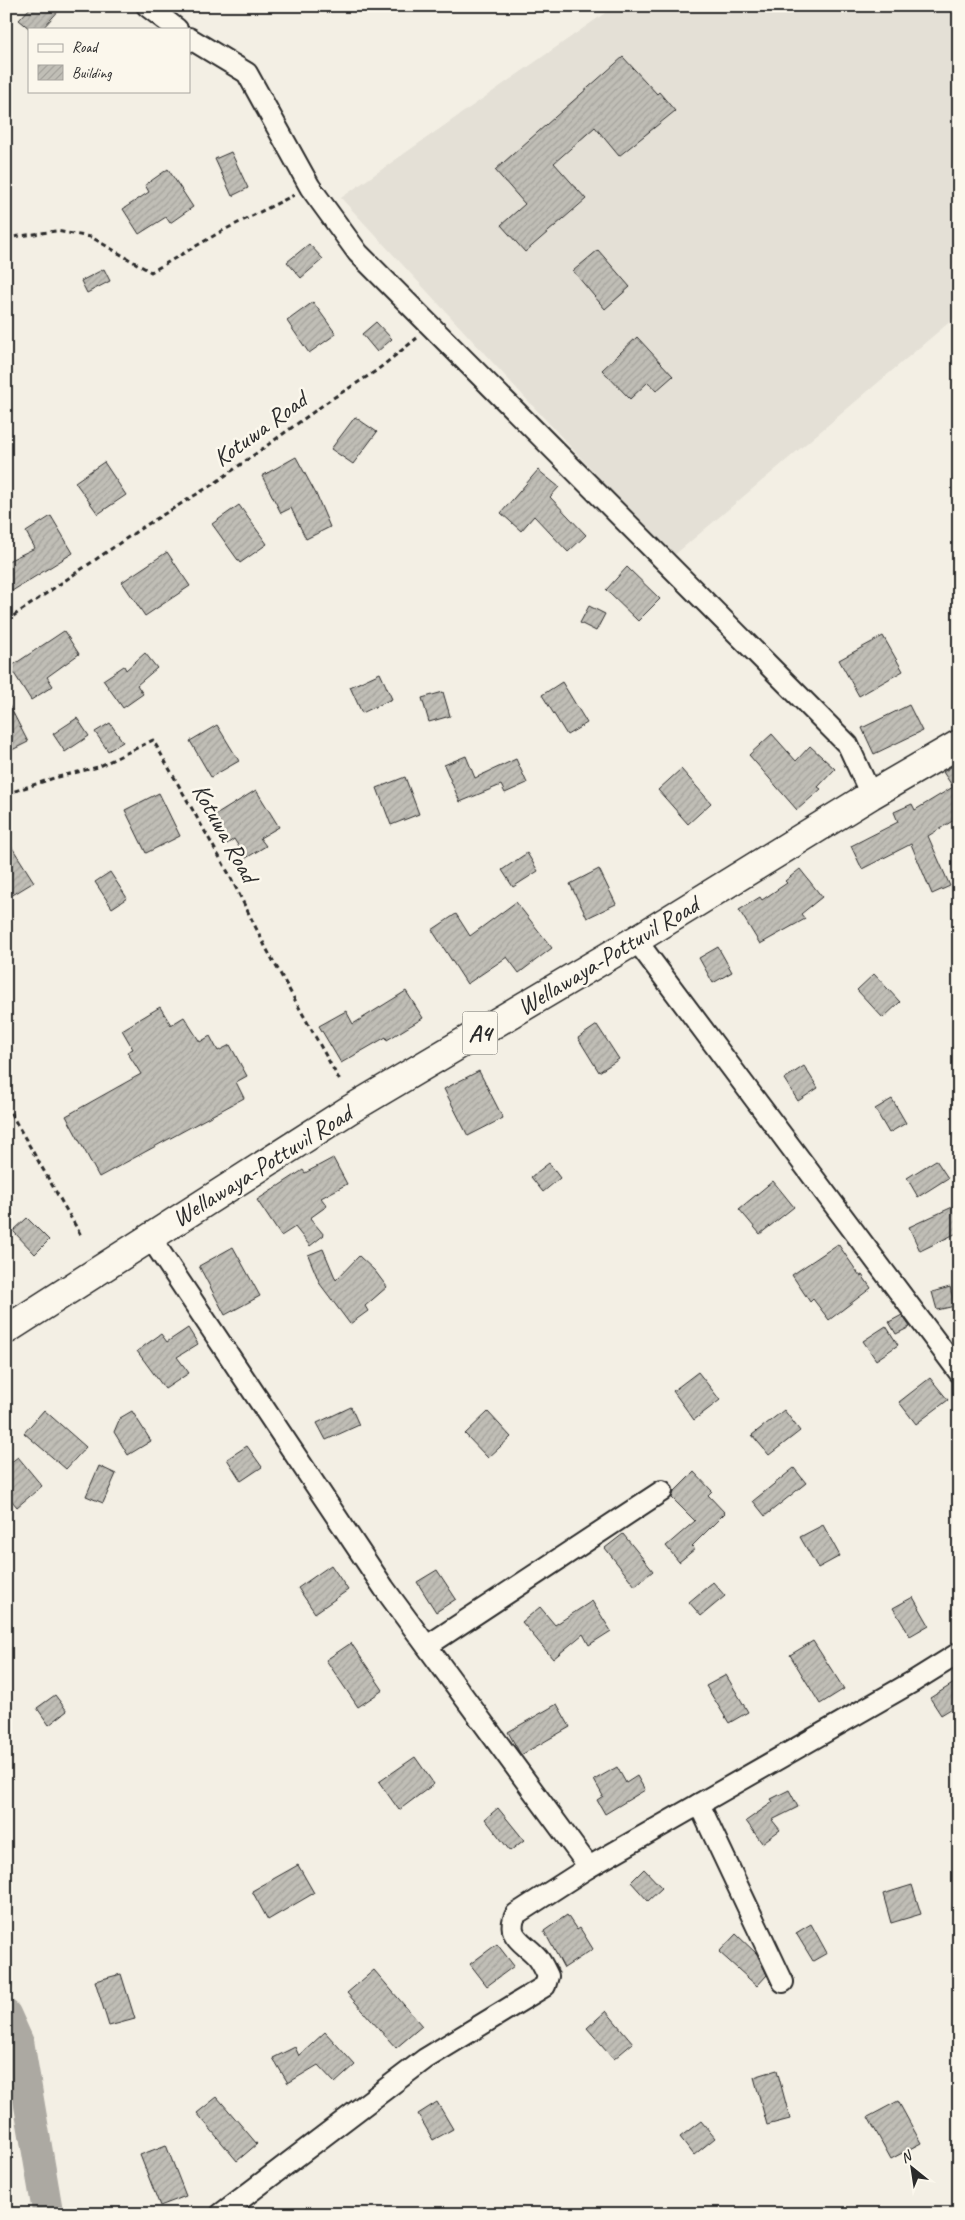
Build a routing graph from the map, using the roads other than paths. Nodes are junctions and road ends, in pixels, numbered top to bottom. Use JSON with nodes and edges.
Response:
{"nodes":[{"id":1,"x":147,"y":6,"type":"edge"},
{"id":2,"x":176,"y":28,"type":"edge"},
{"id":3,"x":190,"y":39,"type":"edge"},
{"id":4,"x":959,"y":744,"type":"edge"},
{"id":5,"x":871,"y":795,"type":"junction"},
{"id":6,"x":636,"y":940,"type":"junction"},
{"id":7,"x":150,"y":1238,"type":"junction"},
{"id":8,"x":6,"y":1330,"type":"edge"},
{"id":9,"x":959,"y":1372,"type":"edge"},
{"id":10,"x":662,"y":1491,"type":"dead end"},
{"id":11,"x":427,"y":1646,"type":"junction"},
{"id":12,"x":959,"y":1653,"type":"edge"},
{"id":13,"x":699,"y":1804,"type":"junction"},
{"id":14,"x":589,"y":1867,"type":"junction"},
{"id":15,"x":783,"y":1982,"type":"dead end"},
{"id":16,"x":221,"y":2214,"type":"edge"}],
"edges":[{"from":1,"to":2,"type":"street"},
{"from":3,"to":5,"type":"street"},
{"from":4,"to":5,"type":"highway","name":"Wellawaya-Pottuvil Road","number":"A4"},
{"from":5,"to":6,"type":"highway","name":"Wellawaya-Pottuvil Road","number":"A4"},
{"from":6,"to":7,"type":"highway","name":"Wellawaya-Pottuvil Road","number":"A4"},
{"from":6,"to":9,"type":"street"},
{"from":7,"to":8,"type":"highway","name":"Wellawaya-Pottuvil Road","number":"A4"},
{"from":7,"to":11,"type":"street"},
{"from":10,"to":11,"type":"street"},
{"from":11,"to":14,"type":"street"},
{"from":12,"to":13,"type":"street"},
{"from":13,"to":14,"type":"street"},
{"from":13,"to":15,"type":"street"},
{"from":14,"to":16,"type":"street"}]}
